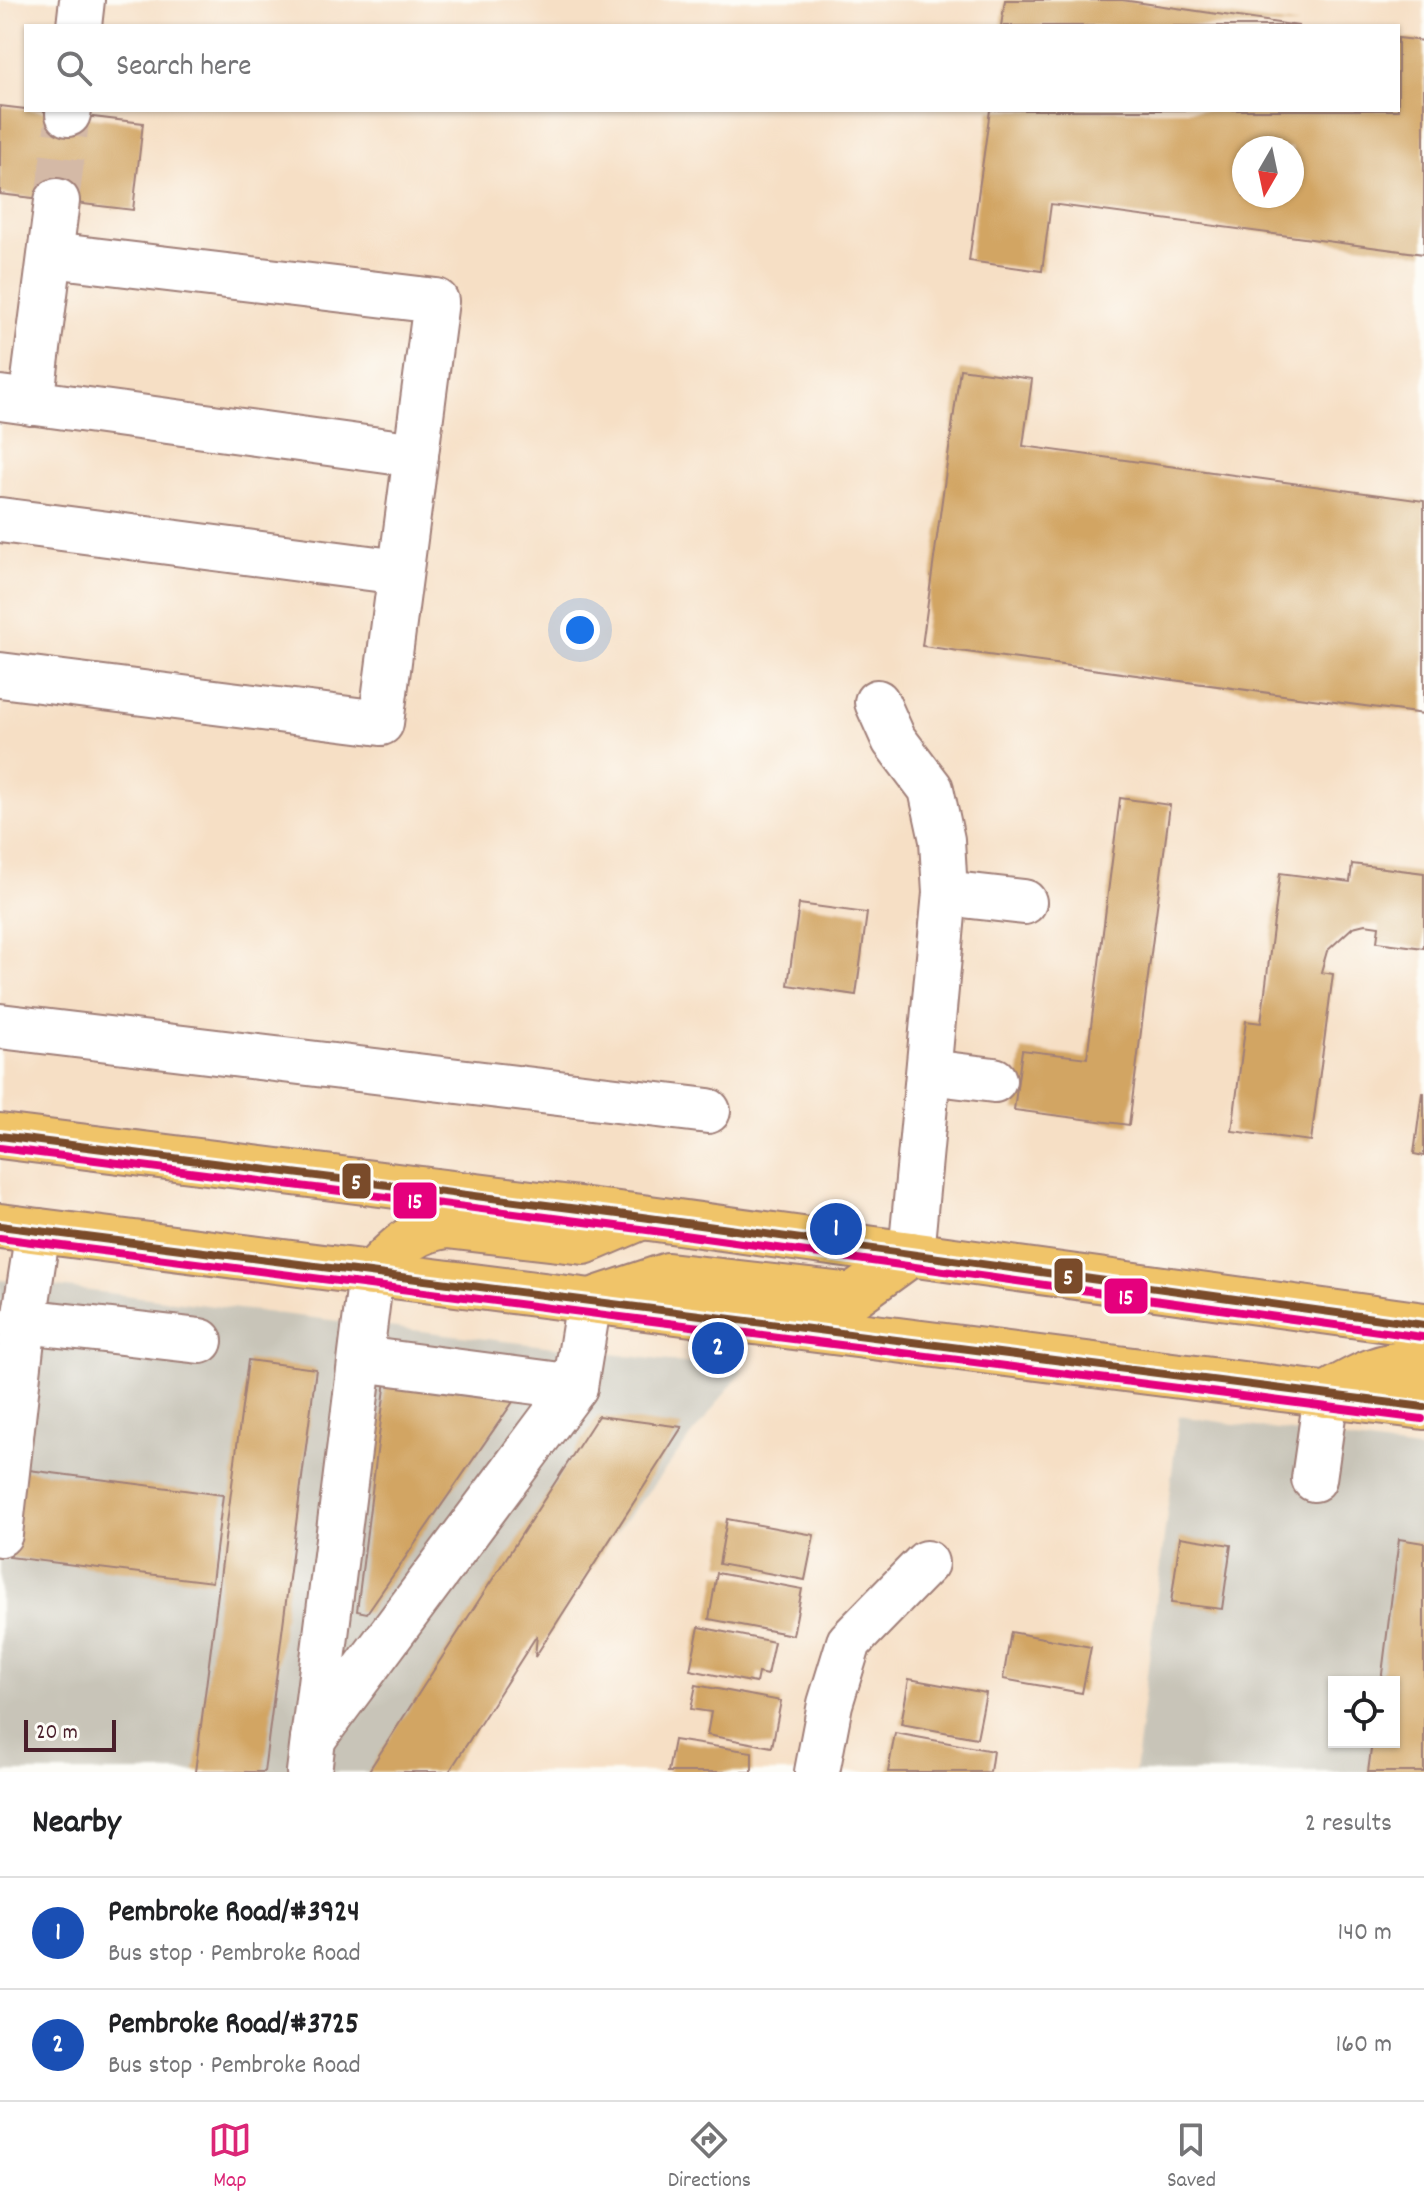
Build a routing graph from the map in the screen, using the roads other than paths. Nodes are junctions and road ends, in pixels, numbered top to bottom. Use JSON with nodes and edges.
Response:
{"nodes":[{"id":1,"x":82,"y":0,"type":"edge"},
{"id":2,"x":79,"y":24,"type":"edge"},
{"id":3,"x":57,"y":201,"type":"tunnel mouth"},
{"id":4,"x":51,"y":255,"type":"junction"},
{"id":5,"x":16,"y":400,"type":"edge"},
{"id":6,"x":416,"y":455,"type":"junction"},
{"id":7,"x":0,"y":520,"type":"edge"},
{"id":8,"x":400,"y":572,"type":"junction"},
{"id":9,"x":0,"y":675,"type":"edge"},
{"id":10,"x":877,"y":702,"type":"dead end"},
{"id":11,"x":945,"y":893,"type":"junction"},
{"id":12,"x":1024,"y":902,"type":"dead end"},
{"id":13,"x":0,"y":1026,"type":"edge"},
{"id":14,"x":929,"y":1072,"type":"junction"},
{"id":15,"x":994,"y":1080,"type":"dead end"},
{"id":16,"x":708,"y":1111,"type":"dead end"},
{"id":17,"x":0,"y":1136,"type":"edge"},
{"id":18,"x":642,"y":1217,"type":"junction"},
{"id":19,"x":19,"y":1229,"type":"edge"},
{"id":20,"x":911,"y":1254,"type":"junction"},
{"id":21,"x":371,"y":1274,"type":"junction"},
{"id":22,"x":589,"y":1301,"type":"junction"},
{"id":23,"x":24,"y":1321,"type":"junction"},
{"id":24,"x":1424,"y":1325,"type":"edge"},
{"id":25,"x":200,"y":1341,"type":"dead end"},
{"id":26,"x":361,"y":1359,"type":"junction"},
{"id":27,"x":1424,"y":1364,"type":"edge"},
{"id":28,"x":575,"y":1387,"type":"junction"},
{"id":29,"x":1326,"y":1395,"type":"junction"},
{"id":30,"x":1424,"y":1407,"type":"edge"},
{"id":31,"x":1314,"y":1479,"type":"dead end"},
{"id":32,"x":0,"y":1534,"type":"edge"},
{"id":33,"x":926,"y":1563,"type":"dead end"},
{"id":34,"x":311,"y":1756,"type":"edge"},
{"id":35,"x":817,"y":1772,"type":"edge"}],
"edges":[{"from":1,"to":2,"type":"street"},
{"from":3,"to":4,"type":"street"},
{"from":4,"to":5,"type":"street"},
{"from":4,"to":6,"type":"street"},
{"from":5,"to":6,"type":"street"},
{"from":6,"to":8,"type":"street"},
{"from":7,"to":8,"type":"street"},
{"from":8,"to":9,"type":"street"},
{"from":10,"to":11,"type":"street"},
{"from":11,"to":12,"type":"street"},
{"from":11,"to":14,"type":"street"},
{"from":13,"to":16,"type":"street"},
{"from":14,"to":15,"type":"street"},
{"from":14,"to":20,"type":"street"},
{"from":17,"to":18,"type":"main road"},
{"from":18,"to":20,"type":"main road"},
{"from":18,"to":21,"type":"main road"},
{"from":19,"to":21,"type":"main road"},
{"from":19,"to":23,"type":"street"},
{"from":20,"to":22,"type":"main road"},
{"from":20,"to":24,"type":"main road"},
{"from":21,"to":22,"type":"main road"},
{"from":21,"to":26,"type":"street"},
{"from":22,"to":28,"type":"street"},
{"from":22,"to":29,"type":"main road"},
{"from":23,"to":25,"type":"street"},
{"from":23,"to":32,"type":"street"},
{"from":26,"to":28,"type":"street"},
{"from":26,"to":34,"type":"street"},
{"from":27,"to":29,"type":"main road"},
{"from":28,"to":34,"type":"street"},
{"from":29,"to":30,"type":"main road"},
{"from":29,"to":31,"type":"street"},
{"from":33,"to":35,"type":"street"}]}
